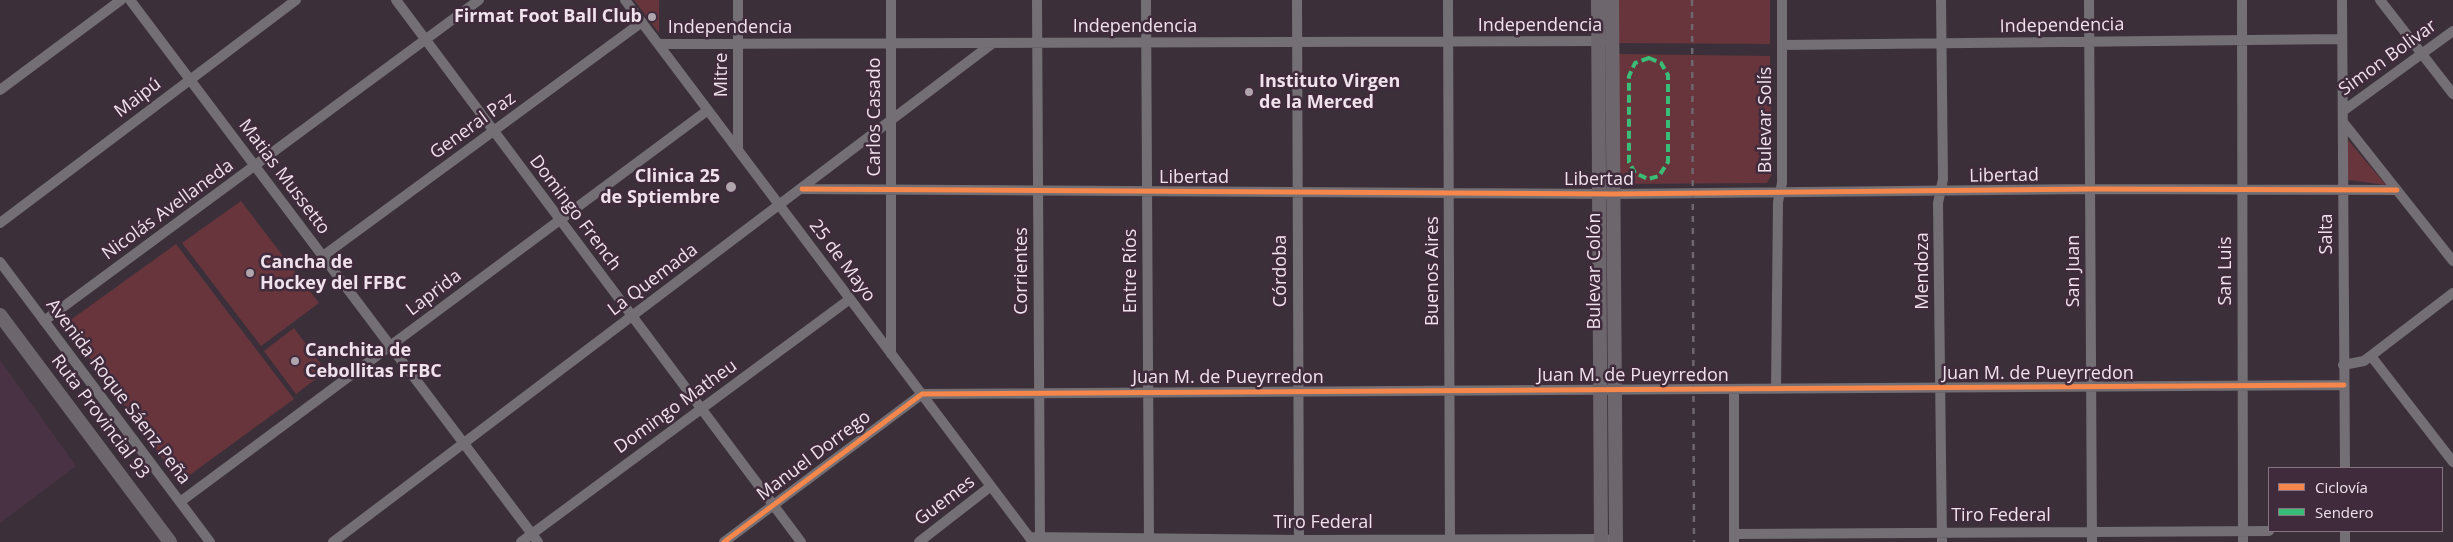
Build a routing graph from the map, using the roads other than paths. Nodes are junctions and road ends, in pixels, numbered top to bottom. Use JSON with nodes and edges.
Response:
{"nodes":[{"id":1,"x":121,"y":0,"type":"edge"},
{"id":2,"x":130,"y":0,"type":"edge"},
{"id":3,"x":296,"y":0,"type":"edge"},
{"id":4,"x":396,"y":0,"type":"edge"},
{"id":5,"x":479,"y":0,"type":"edge"},
{"id":6,"x":625,"y":0,"type":"edge"},
{"id":7,"x":738,"y":0,"type":"edge"},
{"id":8,"x":891,"y":0,"type":"edge"},
{"id":9,"x":1037,"y":0,"type":"edge"},
{"id":10,"x":1146,"y":0,"type":"edge"},
{"id":11,"x":1297,"y":0,"type":"edge"},
{"id":12,"x":1448,"y":0,"type":"edge"},
{"id":13,"x":1598,"y":0,"type":"edge"},
{"id":14,"x":1612,"y":0,"type":"edge"},
{"id":15,"x":1782,"y":0,"type":"edge"},
{"id":16,"x":1941,"y":0,"type":"edge"},
{"id":17,"x":2089,"y":0,"type":"edge"},
{"id":18,"x":2242,"y":0,"type":"edge"},
{"id":19,"x":2342,"y":0,"type":"edge"},
{"id":20,"x":2380,"y":0,"type":"edge"},
{"id":21,"x":642,"y":22,"type":"junction"},
{"id":22,"x":2453,"y":31,"type":"edge"},
{"id":23,"x":2342,"y":38,"type":"junction"},
{"id":24,"x":426,"y":40,"type":"junction"},
{"id":25,"x":2242,"y":40,"type":"junction"},
{"id":26,"x":1448,"y":42,"type":"junction"},
{"id":27,"x":1606,"y":42,"type":"junction"},
{"id":28,"x":2089,"y":42,"type":"junction"},
{"id":29,"x":891,"y":43,"type":"junction"},
{"id":30,"x":993,"y":43,"type":"junction"},
{"id":31,"x":1038,"y":43,"type":"junction"},
{"id":32,"x":1146,"y":43,"type":"junction"},
{"id":33,"x":1297,"y":43,"type":"junction"},
{"id":34,"x":1941,"y":43,"type":"junction"},
{"id":35,"x":658,"y":44,"type":"junction"},
{"id":36,"x":738,"y":44,"type":"junction"},
{"id":37,"x":1782,"y":45,"type":"junction"},
{"id":38,"x":2422,"y":55,"type":"junction"},
{"id":39,"x":190,"y":80,"type":"junction"},
{"id":40,"x":0,"y":90,"type":"edge"},
{"id":41,"x":2453,"y":94,"type":"edge"},
{"id":42,"x":708,"y":110,"type":"junction"},
{"id":43,"x":2343,"y":111,"type":"junction"},
{"id":44,"x":891,"y":121,"type":"junction"},
{"id":45,"x":2343,"y":122,"type":"junction"},
{"id":46,"x":493,"y":131,"type":"junction"},
{"id":47,"x":738,"y":150,"type":"junction"},
{"id":48,"x":255,"y":166,"type":"junction"},
{"id":49,"x":802,"y":188,"type":"junction"},
{"id":50,"x":891,"y":189,"type":"junction"},
{"id":51,"x":2090,"y":189,"type":"junction"},
{"id":52,"x":1038,"y":190,"type":"junction"},
{"id":53,"x":2242,"y":190,"type":"junction"},
{"id":54,"x":2343,"y":190,"type":"junction"},
{"id":55,"x":2396,"y":190,"type":"junction"},
{"id":56,"x":1147,"y":191,"type":"junction"},
{"id":57,"x":1940,"y":191,"type":"junction"},
{"id":58,"x":1297,"y":192,"type":"junction"},
{"id":59,"x":1779,"y":192,"type":"junction"},
{"id":60,"x":1449,"y":193,"type":"junction"},
{"id":61,"x":1607,"y":194,"type":"junction"},
{"id":62,"x":780,"y":205,"type":"junction"},
{"id":63,"x":560,"y":220,"type":"junction"},
{"id":64,"x":0,"y":223,"type":"edge"},
{"id":65,"x":323,"y":256,"type":"junction"},
{"id":66,"x":2453,"y":261,"type":"edge"},
{"id":67,"x":0,"y":262,"type":"edge"},
{"id":68,"x":2453,"y":293,"type":"edge"},
{"id":69,"x":850,"y":299,"type":"junction"},
{"id":70,"x":0,"y":315,"type":"edge"},
{"id":71,"x":632,"y":316,"type":"junction"},
{"id":72,"x":44,"y":321,"type":"junction"},
{"id":73,"x":390,"y":346,"type":"junction"},
{"id":74,"x":891,"y":354,"type":"junction"},
{"id":75,"x":2371,"y":356,"type":"junction"},
{"id":76,"x":2344,"y":365,"type":"junction"},
{"id":77,"x":2344,"y":385,"type":"junction"},
{"id":78,"x":2241,"y":387,"type":"junction"},
{"id":79,"x":2091,"y":388,"type":"junction"},
{"id":80,"x":1600,"y":389,"type":"junction"},
{"id":81,"x":1776,"y":389,"type":"junction"},
{"id":82,"x":1940,"y":389,"type":"junction"},
{"id":83,"x":1615,"y":390,"type":"junction"},
{"id":84,"x":1734,"y":390,"type":"junction"},
{"id":85,"x":1450,"y":391,"type":"junction"},
{"id":86,"x":1298,"y":392,"type":"junction"},
{"id":87,"x":1039,"y":393,"type":"junction"},
{"id":88,"x":1148,"y":393,"type":"junction"},
{"id":89,"x":922,"y":394,"type":"junction"},
{"id":90,"x":701,"y":409,"type":"junction"},
{"id":91,"x":464,"y":444,"type":"junction"},
{"id":92,"x":2453,"y":462,"type":"edge"},
{"id":93,"x":2345,"y":467,"type":"edge"},
{"id":94,"x":991,"y":486,"type":"junction"},
{"id":95,"x":180,"y":502,"type":"junction"},
{"id":96,"x":773,"y":505,"type":"junction"},
{"id":97,"x":2268,"y":531,"type":"edge"},
{"id":98,"x":2092,"y":537,"type":"edge"},
{"id":99,"x":2243,"y":537,"type":"edge"},
{"id":100,"x":535,"y":538,"type":"edge"},
{"id":101,"x":1734,"y":538,"type":"edge"},
{"id":102,"x":1942,"y":538,"type":"edge"},
{"id":103,"x":1035,"y":540,"type":"edge"},
{"id":104,"x":1149,"y":540,"type":"edge"},
{"id":105,"x":1450,"y":540,"type":"edge"},
{"id":106,"x":1298,"y":541,"type":"edge"},
{"id":107,"x":1526,"y":541,"type":"edge"},
{"id":108,"x":1601,"y":541,"type":"edge"},
{"id":109,"x":1616,"y":541,"type":"edge"},
{"id":110,"x":170,"y":542,"type":"edge"},
{"id":111,"x":210,"y":542,"type":"edge"},
{"id":112,"x":333,"y":542,"type":"edge"},
{"id":113,"x":521,"y":542,"type":"edge"},
{"id":114,"x":724,"y":542,"type":"edge"},
{"id":115,"x":801,"y":542,"type":"edge"},
{"id":116,"x":919,"y":542,"type":"edge"}],
"edges":[{"from":1,"to":40,"type":"street"},
{"from":2,"to":39,"type":"street","name":"Matias Mussetto"},
{"from":3,"to":39,"type":"street","name":"Maipú"},
{"from":4,"to":24,"type":"street","name":"Domingo French"},
{"from":5,"to":24,"type":"street","name":"Nicolás Avellaneda"},
{"from":6,"to":21,"type":"street","name":"25 de Mayo"},
{"from":7,"to":36,"type":"street","name":"Mitre"},
{"from":8,"to":29,"type":"street","name":"Carlos Casado"},
{"from":9,"to":31,"type":"street","name":"Corrientes"},
{"from":10,"to":32,"type":"street","name":"Entre Ríos"},
{"from":11,"to":33,"type":"street","name":"Córdoba"},
{"from":12,"to":26,"type":"street","name":"Buenos Aires"},
{"from":13,"to":27,"type":"main road","name":"Bulevar Colón"},
{"from":14,"to":27,"type":"main road","name":"Bulevar Colón"},
{"from":15,"to":37,"type":"street","name":"Bulevar Solís"},
{"from":16,"to":34,"type":"street","name":"Mendoza"},
{"from":17,"to":28,"type":"street","name":"San Juan"},
{"from":18,"to":25,"type":"street","name":"San Luis"},
{"from":19,"to":23,"type":"street","name":"Salta"},
{"from":20,"to":38,"type":"street"},
{"from":21,"to":35,"type":"street","name":"25 de Mayo"},
{"from":21,"to":46,"type":"street","name":"General Paz"},
{"from":22,"to":38,"type":"street","name":"Simon Bolivar"},
{"from":23,"to":25,"type":"street","name":"Independencia"},
{"from":23,"to":43,"type":"street","name":"Salta"},
{"from":24,"to":46,"type":"street","name":"Domingo French"},
{"from":24,"to":48,"type":"street","name":"Nicolás Avellaneda"},
{"from":25,"to":28,"type":"street","name":"Independencia"},
{"from":25,"to":53,"type":"street","name":"San Luis"},
{"from":26,"to":27,"type":"street","name":"Independencia"},
{"from":26,"to":33,"type":"street","name":"Independencia"},
{"from":26,"to":60,"type":"street","name":"Buenos Aires"},
{"from":27,"to":61,"type":"main road","name":"Bulevar Colón"},
{"from":28,"to":34,"type":"street","name":"Independencia"},
{"from":28,"to":51,"type":"street","name":"San Juan"},
{"from":29,"to":30,"type":"street","name":"Independencia"},
{"from":29,"to":36,"type":"street","name":"Independencia"},
{"from":29,"to":44,"type":"street","name":"Carlos Casado"},
{"from":30,"to":31,"type":"street","name":"Independencia"},
{"from":30,"to":44,"type":"street","name":"La Quemada"},
{"from":31,"to":32,"type":"street","name":"Independencia"},
{"from":31,"to":52,"type":"street","name":"Corrientes"},
{"from":32,"to":33,"type":"street","name":"Independencia"},
{"from":32,"to":56,"type":"street","name":"Entre Ríos"},
{"from":33,"to":58,"type":"street","name":"Córdoba"},
{"from":34,"to":37,"type":"street","name":"Independencia"},
{"from":34,"to":57,"type":"street","name":"Mendoza"},
{"from":35,"to":36,"type":"street","name":"Independencia"},
{"from":35,"to":42,"type":"street","name":"25 de Mayo"},
{"from":36,"to":47,"type":"street","name":"Mitre"},
{"from":37,"to":59,"type":"street","name":"Bulevar Solís"},
{"from":38,"to":41,"type":"street"},
{"from":38,"to":43,"type":"street","name":"Simon Bolivar"},
{"from":39,"to":48,"type":"street","name":"Matias Mussetto"},
{"from":39,"to":64,"type":"street","name":"Maipú"},
{"from":42,"to":47,"type":"street","name":"25 de Mayo"},
{"from":42,"to":63,"type":"street","name":"Laprida"},
{"from":43,"to":45,"type":"street","name":"Salta"},
{"from":44,"to":49,"type":"street","name":"La Quemada"},
{"from":44,"to":50,"type":"street","name":"Carlos Casado"},
{"from":45,"to":54,"type":"street","name":"Salta"},
{"from":45,"to":55,"type":"street"},
{"from":46,"to":63,"type":"street","name":"Domingo French"},
{"from":46,"to":65,"type":"street","name":"General Paz"},
{"from":47,"to":62,"type":"street","name":"25 de Mayo"},
{"from":48,"to":65,"type":"street","name":"Matias Mussetto"},
{"from":48,"to":72,"type":"street","name":"Nicolás Avellaneda"},
{"from":49,"to":50,"type":"street","name":"Libertad"},
{"from":49,"to":62,"type":"street","name":"La Quemada"},
{"from":50,"to":52,"type":"street","name":"Libertad"},
{"from":50,"to":74,"type":"street","name":"Carlos Casado"},
{"from":51,"to":53,"type":"street","name":"Libertad"},
{"from":51,"to":57,"type":"street","name":"Libertad"},
{"from":51,"to":79,"type":"street","name":"San Juan"},
{"from":52,"to":56,"type":"street","name":"Libertad"},
{"from":52,"to":87,"type":"street","name":"Corrientes"},
{"from":53,"to":54,"type":"street","name":"Libertad"},
{"from":53,"to":78,"type":"street","name":"San Luis"},
{"from":54,"to":55,"type":"street","name":"Libertad"},
{"from":54,"to":76,"type":"street","name":"Salta"},
{"from":55,"to":66,"type":"street"},
{"from":56,"to":58,"type":"street","name":"Libertad"},
{"from":56,"to":88,"type":"street","name":"Entre Ríos"},
{"from":57,"to":59,"type":"street","name":"Libertad"},
{"from":57,"to":82,"type":"street","name":"Mendoza"},
{"from":58,"to":60,"type":"street","name":"Libertad"},
{"from":58,"to":86,"type":"street","name":"Córdoba"},
{"from":59,"to":61,"type":"street","name":"Libertad"},
{"from":59,"to":81,"type":"street","name":"Bulevar Solís"},
{"from":60,"to":61,"type":"street","name":"Libertad"},
{"from":60,"to":85,"type":"street","name":"Buenos Aires"},
{"from":61,"to":80,"type":"main road","name":"Bulevar Colón"},
{"from":61,"to":83,"type":"main road","name":"Bulevar Colón"},
{"from":62,"to":69,"type":"street","name":"25 de Mayo"},
{"from":62,"to":71,"type":"street","name":"La Quemada"},
{"from":63,"to":71,"type":"street","name":"Domingo French"},
{"from":63,"to":73,"type":"street","name":"Laprida"},
{"from":65,"to":73,"type":"street","name":"Matias Mussetto"},
{"from":67,"to":72,"type":"street","name":"Avenida Roque Sáenz Peña"},
{"from":68,"to":75,"type":"street"},
{"from":69,"to":74,"type":"street","name":"25 de Mayo"},
{"from":69,"to":90,"type":"street","name":"Domingo Matheu"},
{"from":70,"to":110,"type":"main road","name":"Ruta Provincial 93"},
{"from":71,"to":90,"type":"street","name":"Domingo French"},
{"from":71,"to":91,"type":"street","name":"La Quemada"},
{"from":72,"to":95,"type":"street","name":"Avenida Roque Sáenz Peña"},
{"from":73,"to":91,"type":"street","name":"Matias Mussetto"},
{"from":73,"to":95,"type":"street","name":"Laprida"},
{"from":74,"to":89,"type":"street","name":"25 de Mayo"},
{"from":75,"to":76,"type":"street"},
{"from":75,"to":92,"type":"street"},
{"from":76,"to":77,"type":"street","name":"Salta"},
{"from":77,"to":78,"type":"street","name":"Juan M. de Pueyrredon"},
{"from":77,"to":93,"type":"street","name":"Salta"},
{"from":78,"to":79,"type":"street","name":"Juan M. de Pueyrredon"},
{"from":78,"to":99,"type":"street","name":"San Luis"},
{"from":79,"to":82,"type":"street","name":"Juan M. de Pueyrredon"},
{"from":79,"to":98,"type":"street","name":"San Juan"},
{"from":80,"to":83,"type":"street","name":"Juan M. de Pueyrredon"},
{"from":80,"to":85,"type":"street","name":"Juan M. de Pueyrredon"},
{"from":80,"to":108,"type":"main road","name":"Bulevar Colón"},
{"from":81,"to":82,"type":"street","name":"Juan M. de Pueyrredon"},
{"from":81,"to":84,"type":"street","name":"Juan M. de Pueyrredon"},
{"from":82,"to":102,"type":"street","name":"Mendoza"},
{"from":83,"to":84,"type":"street","name":"Juan M. de Pueyrredon"},
{"from":83,"to":109,"type":"main road","name":"Bulevar Colón"},
{"from":84,"to":101,"type":"street"},
{"from":85,"to":86,"type":"street","name":"Juan M. de Pueyrredon"},
{"from":85,"to":105,"type":"street","name":"Buenos Aires"},
{"from":86,"to":88,"type":"street","name":"Juan M. de Pueyrredon"},
{"from":86,"to":106,"type":"street","name":"Córdoba"},
{"from":87,"to":88,"type":"street","name":"Juan M. de Pueyrredon"},
{"from":87,"to":89,"type":"street","name":"Juan M. de Pueyrredon"},
{"from":87,"to":103,"type":"street","name":"Corrientes"},
{"from":88,"to":104,"type":"street","name":"Entre Ríos"},
{"from":89,"to":94,"type":"street","name":"25 de Mayo"},
{"from":89,"to":96,"type":"street","name":"Manuel Dorrego"},
{"from":90,"to":96,"type":"street","name":"Domingo French"},
{"from":90,"to":100,"type":"street","name":"Domingo Matheu"},
{"from":91,"to":100,"type":"street","name":"Matias Mussetto"},
{"from":91,"to":112,"type":"street","name":"La Quemada"},
{"from":94,"to":103,"type":"street","name":"25 de Mayo"},
{"from":94,"to":116,"type":"street","name":"Guemes"},
{"from":95,"to":111,"type":"street","name":"Avenida Roque Sáenz Peña"},
{"from":96,"to":114,"type":"street","name":"Manuel Dorrego"},
{"from":96,"to":115,"type":"street","name":"Domingo French"},
{"from":97,"to":99,"type":"street","name":"Tiro Federal"},
{"from":98,"to":99,"type":"street","name":"Tiro Federal"},
{"from":98,"to":102,"type":"street","name":"Tiro Federal"},
{"from":100,"to":113,"type":"street","name":"Domingo Matheu"},
{"from":101,"to":102,"type":"street","name":"Tiro Federal"},
{"from":103,"to":104,"type":"street","name":"Tiro Federal"},
{"from":104,"to":106,"type":"street","name":"Tiro Federal"},
{"from":105,"to":106,"type":"street","name":"Tiro Federal"},
{"from":105,"to":107,"type":"street","name":"Tiro Federal"},
{"from":107,"to":108,"type":"street","name":"Tiro Federal"},
{"from":108,"to":109,"type":"street","name":"Tiro Federal"}]}
